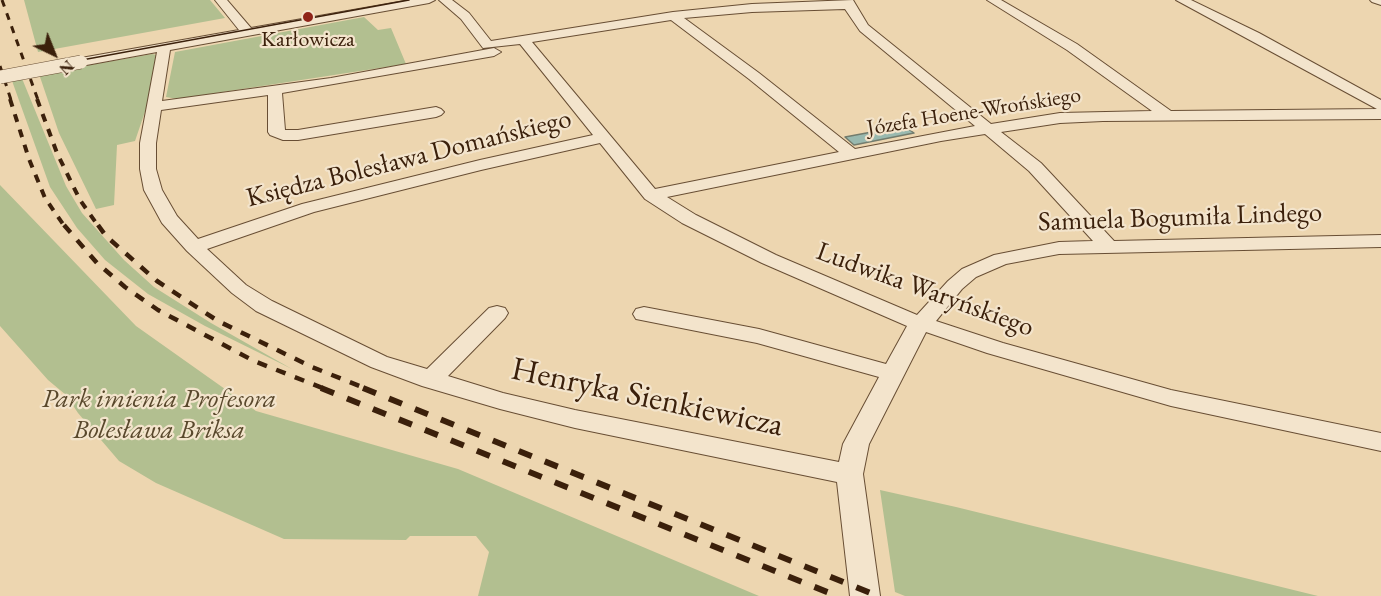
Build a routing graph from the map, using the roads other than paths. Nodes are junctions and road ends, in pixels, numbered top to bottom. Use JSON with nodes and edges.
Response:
{"nodes":[{"id":1,"x":221,"y":0,"type":"edge"},
{"id":2,"x":378,"y":0,"type":"edge"},
{"id":3,"x":429,"y":0,"type":"edge"},
{"id":4,"x":445,"y":0,"type":"edge"},
{"id":5,"x":993,"y":0,"type":"edge"},
{"id":6,"x":1182,"y":0,"type":"edge"},
{"id":7,"x":1376,"y":0,"type":"edge"},
{"id":8,"x":848,"y":2,"type":"edge"},
{"id":9,"x":1381,"y":2,"type":"edge"},
{"id":10,"x":673,"y":16,"type":"junction"},
{"id":11,"x":245,"y":29,"type":"junction"},
{"id":12,"x":526,"y":43,"type":"junction"},
{"id":13,"x":164,"y":48,"type":"junction"},
{"id":14,"x":491,"y":48,"type":"junction"},
{"id":15,"x":80,"y":59,"type":"junction"},
{"id":16,"x":0,"y":72,"type":"edge"},
{"id":17,"x":0,"y":77,"type":"edge"},
{"id":18,"x":275,"y":90,"type":"junction"},
{"id":19,"x":153,"y":106,"type":"junction"},
{"id":20,"x":1381,"y":106,"type":"edge"},
{"id":21,"x":436,"y":112,"type":"dead end"},
{"id":22,"x":1381,"y":114,"type":"edge"},
{"id":23,"x":1167,"y":115,"type":"junction"},
{"id":24,"x":989,"y":128,"type":"junction"},
{"id":25,"x":603,"y":138,"type":"junction"},
{"id":26,"x":852,"y":154,"type":"junction"},
{"id":27,"x":651,"y":195,"type":"junction"},
{"id":28,"x":1381,"y":241,"type":"edge"},
{"id":29,"x":1108,"y":246,"type":"junction"},
{"id":30,"x":194,"y":247,"type":"junction"},
{"id":31,"x":497,"y":313,"type":"dead end"},
{"id":32,"x":644,"y":314,"type":"dead end"},
{"id":33,"x":920,"y":323,"type":"junction"},
{"id":34,"x":891,"y":373,"type":"junction"},
{"id":35,"x":430,"y":380,"type":"junction"},
{"id":36,"x":1381,"y":442,"type":"edge"},
{"id":37,"x":850,"y":474,"type":"junction"},
{"id":38,"x":865,"y":596,"type":"edge"}],
"edges":[{"from":1,"to":11,"type":"street"},
{"from":2,"to":11,"type":"street"},
{"from":3,"to":11,"type":"street"},
{"from":4,"to":14,"type":"street"},
{"from":5,"to":23,"type":"street"},
{"from":6,"to":20,"type":"street"},
{"from":7,"to":9,"type":"street"},
{"from":8,"to":10,"type":"street"},
{"from":8,"to":24,"type":"street"},
{"from":10,"to":12,"type":"street"},
{"from":10,"to":26,"type":"street"},
{"from":11,"to":13,"type":"street"},
{"from":11,"to":15,"type":"street"},
{"from":12,"to":14,"type":"street"},
{"from":12,"to":25,"type":"street","name":"Ludwika Waryńskiego"},
{"from":13,"to":15,"type":"street"},
{"from":13,"to":19,"type":"street","name":"Henryka Sienkiewicza"},
{"from":14,"to":18,"type":"street"},
{"from":15,"to":16,"type":"street"},
{"from":15,"to":17,"type":"street","bridge":true},
{"from":18,"to":19,"type":"street"},
{"from":18,"to":21,"type":"street"},
{"from":19,"to":30,"type":"street","name":"Henryka Sienkiewicza"},
{"from":22,"to":23,"type":"street","name":"Józefa Hoene-Wrońskiego"},
{"from":23,"to":24,"type":"street","name":"Józefa Hoene-Wrońskiego"},
{"from":24,"to":26,"type":"street","name":"Józefa Hoene-Wrońskiego"},
{"from":24,"to":29,"type":"street"},
{"from":25,"to":27,"type":"street","name":"Ludwika Waryńskiego"},
{"from":25,"to":30,"type":"street","name":"Księdza Bolesława Domańskiego"},
{"from":26,"to":27,"type":"street","name":"Józefa Hoene-Wrońskiego"},
{"from":27,"to":33,"type":"street","name":"Ludwika Waryńskiego"},
{"from":28,"to":29,"type":"street","name":"Samuela Bogumiła Lindego"},
{"from":29,"to":33,"type":"street","name":"Samuela Bogumiła Lindego"},
{"from":30,"to":35,"type":"street","name":"Henryka Sienkiewicza"},
{"from":31,"to":35,"type":"street","name":"Henryka Sienkiewicza"},
{"from":32,"to":34,"type":"street"},
{"from":33,"to":34,"type":"street","name":"Samuela Bogumiła Lindego"},
{"from":33,"to":36,"type":"street","name":"Ludwika Waryńskiego"},
{"from":34,"to":37,"type":"street","name":"Samuela Bogumiła Lindego"},
{"from":35,"to":37,"type":"street","name":"Henryka Sienkiewicza"},
{"from":37,"to":38,"type":"street","name":"Samuela Bogumiła Lindego"}]}
